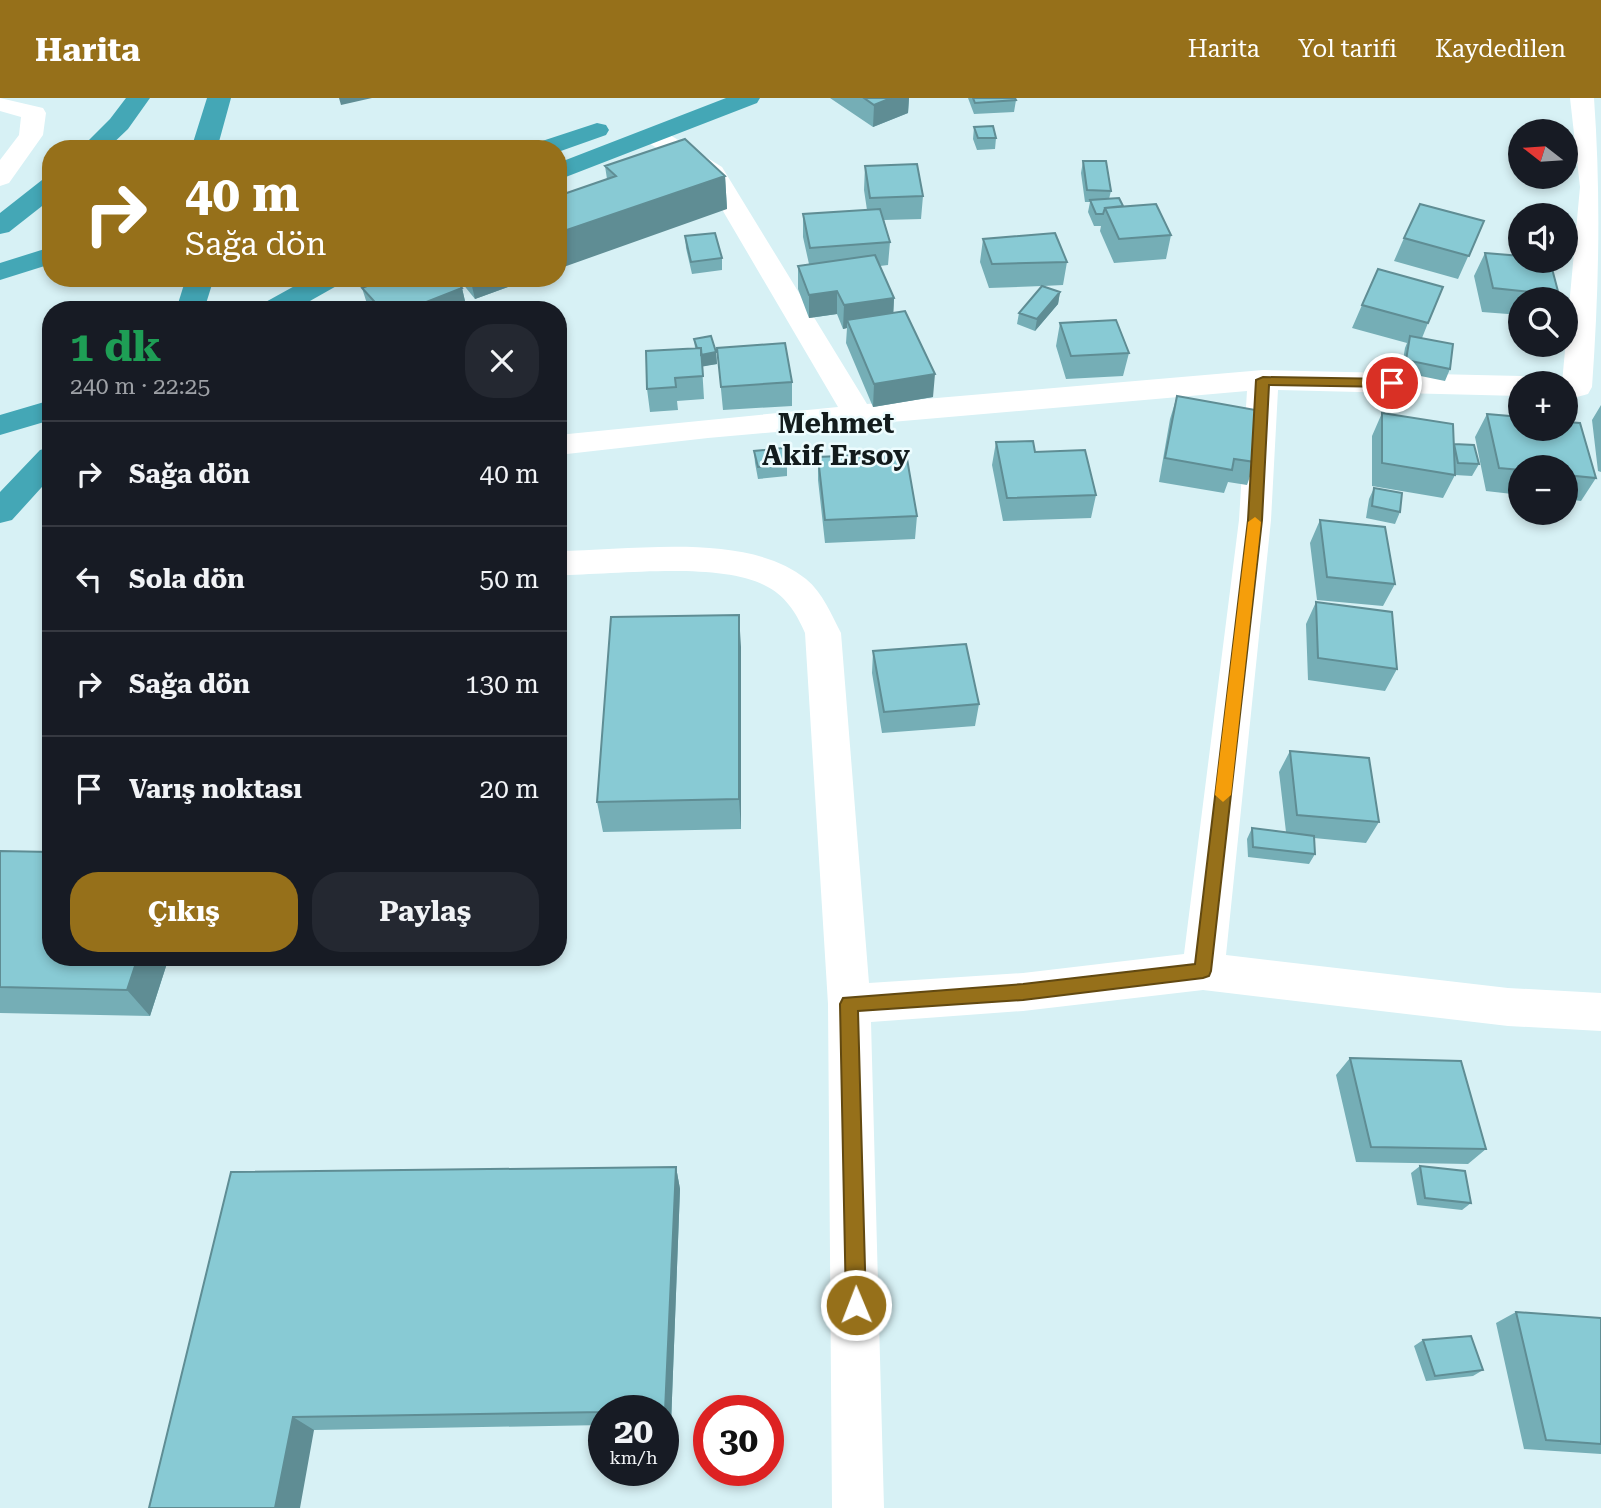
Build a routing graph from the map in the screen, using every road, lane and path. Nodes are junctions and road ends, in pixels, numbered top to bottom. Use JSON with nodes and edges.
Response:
{"nodes":[{"id":1,"x":138,"y":98,"type":"edge"},
{"id":2,"x":219,"y":98,"type":"edge"},
{"id":3,"x":691,"y":98,"type":"edge"},
{"id":4,"x":748,"y":98,"type":"edge"},
{"id":5,"x":1582,"y":98,"type":"edge"},
{"id":6,"x":0,"y":104,"type":"edge"},
{"id":7,"x":653,"y":135,"type":"junction"},
{"id":8,"x":102,"y":140,"type":"edge"},
{"id":9,"x":207,"y":140,"type":"edge"},
{"id":10,"x":567,"y":140,"type":"edge"},
{"id":11,"x":567,"y":168,"type":"edge"},
{"id":12,"x":0,"y":178,"type":"edge"},
{"id":13,"x":42,"y":193,"type":"edge"},
{"id":14,"x":0,"y":226,"type":"edge"},
{"id":15,"x":42,"y":258,"type":"edge"},
{"id":16,"x":0,"y":272,"type":"edge"},
{"id":17,"x":314,"y":287,"type":"edge"},
{"id":18,"x":288,"y":301,"type":"edge"},
{"id":19,"x":1263,"y":380,"type":"junction"},
{"id":20,"x":1508,"y":386,"type":"edge"},
{"id":21,"x":1581,"y":387,"type":"edge"},
{"id":22,"x":42,"y":413,"type":"edge"},
{"id":23,"x":859,"y":416,"type":"junction"},
{"id":24,"x":0,"y":425,"type":"edge"},
{"id":25,"x":567,"y":444,"type":"edge"},
{"id":26,"x":42,"y":467,"type":"edge"},
{"id":27,"x":0,"y":512,"type":"edge"},
{"id":28,"x":567,"y":564,"type":"edge"},
{"id":29,"x":1203,"y":971,"type":"junction"},
{"id":30,"x":849,"y":1004,"type":"junction"},
{"id":31,"x":1601,"y":1012,"type":"edge"},
{"id":32,"x":858,"y":1508,"type":"edge"}],
"edges":[{"from":1,"to":8,"type":"highway"},
{"from":2,"to":9,"type":"highway"},
{"from":3,"to":10,"type":"highway"},
{"from":4,"to":7,"type":"highway"},
{"from":5,"to":21,"type":"street"},
{"from":6,"to":12,"type":"street"},
{"from":7,"to":11,"type":"highway"},
{"from":7,"to":23,"type":"street"},
{"from":13,"to":14,"type":"highway"},
{"from":15,"to":16,"type":"highway"},
{"from":17,"to":18,"type":"highway"},
{"from":19,"to":20,"type":"street"},
{"from":19,"to":23,"type":"street"},
{"from":19,"to":29,"type":"street"},
{"from":22,"to":24,"type":"highway"},
{"from":23,"to":25,"type":"street"},
{"from":26,"to":27,"type":"highway"},
{"from":28,"to":30,"type":"street"},
{"from":29,"to":30,"type":"street"},
{"from":29,"to":31,"type":"street"},
{"from":30,"to":32,"type":"street"}]}
